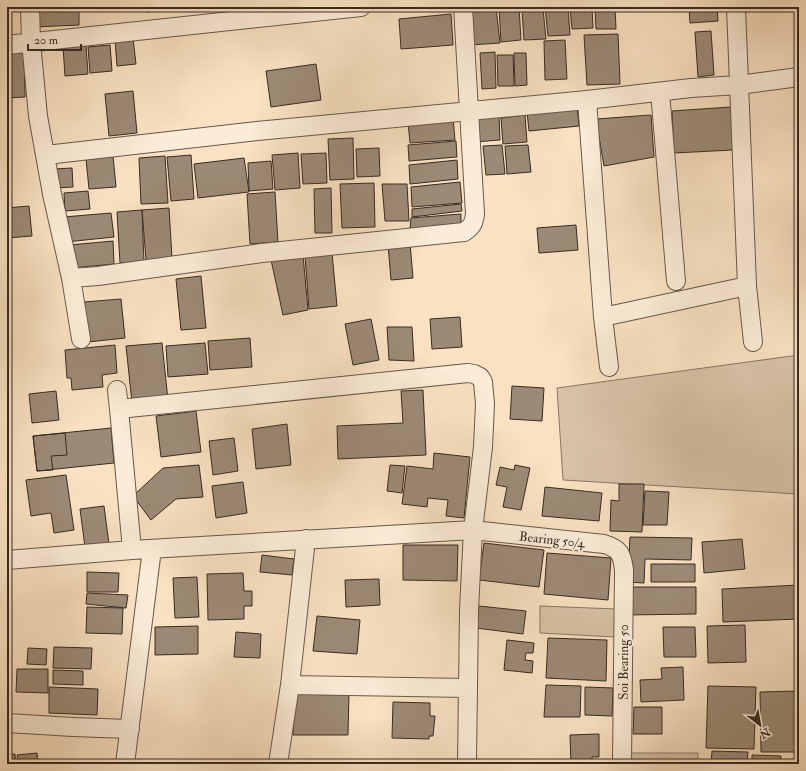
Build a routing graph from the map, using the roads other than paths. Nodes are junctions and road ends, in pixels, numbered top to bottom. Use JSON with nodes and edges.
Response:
{"nodes":[{"id":1,"x":30,"y":7,"type":"edge"},
{"id":2,"x":361,"y":7,"type":"edge"},
{"id":3,"x":463,"y":7,"type":"edge"},
{"id":4,"x":736,"y":7,"type":"edge"},
{"id":5,"x":31,"y":42,"type":"junction"},
{"id":6,"x":7,"y":45,"type":"edge"},
{"id":7,"x":799,"y":77,"type":"edge"},
{"id":8,"x":739,"y":85,"type":"junction"},
{"id":9,"x":660,"y":92,"type":"junction"},
{"id":10,"x":587,"y":100,"type":"junction"},
{"id":11,"x":469,"y":110,"type":"junction"},
{"id":12,"x":46,"y":155,"type":"junction"},
{"id":13,"x":71,"y":278,"type":"junction"},
{"id":14,"x":676,"y":281,"type":"dead end"},
{"id":15,"x":747,"y":286,"type":"junction"},
{"id":16,"x":603,"y":317,"type":"junction"},
{"id":17,"x":81,"y":339,"type":"dead end"},
{"id":18,"x":753,"y":342,"type":"dead end"},
{"id":19,"x":609,"y":367,"type":"dead end"},
{"id":20,"x":117,"y":390,"type":"dead end"},
{"id":21,"x":119,"y":409,"type":"junction"},
{"id":22,"x":473,"y":530,"type":"junction"},
{"id":23,"x":306,"y":539,"type":"junction"},
{"id":24,"x":152,"y":549,"type":"junction"},
{"id":25,"x":132,"y":550,"type":"junction"},
{"id":26,"x":7,"y":560,"type":"edge"},
{"id":27,"x":623,"y":561,"type":"joint"},
{"id":28,"x":290,"y":685,"type":"junction"},
{"id":29,"x":467,"y":688,"type":"junction"},
{"id":30,"x":7,"y":723,"type":"edge"},
{"id":31,"x":130,"y":728,"type":"junction"},
{"id":32,"x":125,"y":764,"type":"edge"},
{"id":33,"x":278,"y":764,"type":"edge"},
{"id":34,"x":467,"y":764,"type":"edge"},
{"id":35,"x":622,"y":764,"type":"edge"}],
"edges":[{"from":1,"to":5,"type":"street"},
{"from":2,"to":5,"type":"street"},
{"from":3,"to":11,"type":"street"},
{"from":4,"to":8,"type":"street"},
{"from":5,"to":6,"type":"street"},
{"from":5,"to":12,"type":"street"},
{"from":7,"to":8,"type":"street"},
{"from":8,"to":9,"type":"street"},
{"from":8,"to":15,"type":"street"},
{"from":9,"to":10,"type":"street"},
{"from":9,"to":14,"type":"street"},
{"from":10,"to":11,"type":"street"},
{"from":10,"to":16,"type":"street"},
{"from":11,"to":12,"type":"street"},
{"from":11,"to":13,"type":"street"},
{"from":12,"to":13,"type":"street"},
{"from":13,"to":17,"type":"street"},
{"from":15,"to":16,"type":"street"},
{"from":15,"to":18,"type":"street"},
{"from":16,"to":19,"type":"street"},
{"from":20,"to":21,"type":"street"},
{"from":21,"to":22,"type":"street"},
{"from":21,"to":25,"type":"street"},
{"from":22,"to":23,"type":"street","name":"Bearing 50/4"},
{"from":22,"to":27,"type":"street","name":"Bearing 50/4"},
{"from":22,"to":29,"type":"street"},
{"from":23,"to":24,"type":"street","name":"Bearing 50/4"},
{"from":23,"to":28,"type":"street"},
{"from":24,"to":25,"type":"street","name":"Bearing 50/4"},
{"from":24,"to":31,"type":"street"},
{"from":25,"to":26,"type":"street","name":"Bearing 50/4"},
{"from":27,"to":35,"type":"street","name":"Soi Bearing 50"},
{"from":28,"to":29,"type":"street"},
{"from":28,"to":33,"type":"street"},
{"from":29,"to":34,"type":"street"},
{"from":30,"to":31,"type":"street"},
{"from":31,"to":32,"type":"street"}]}
